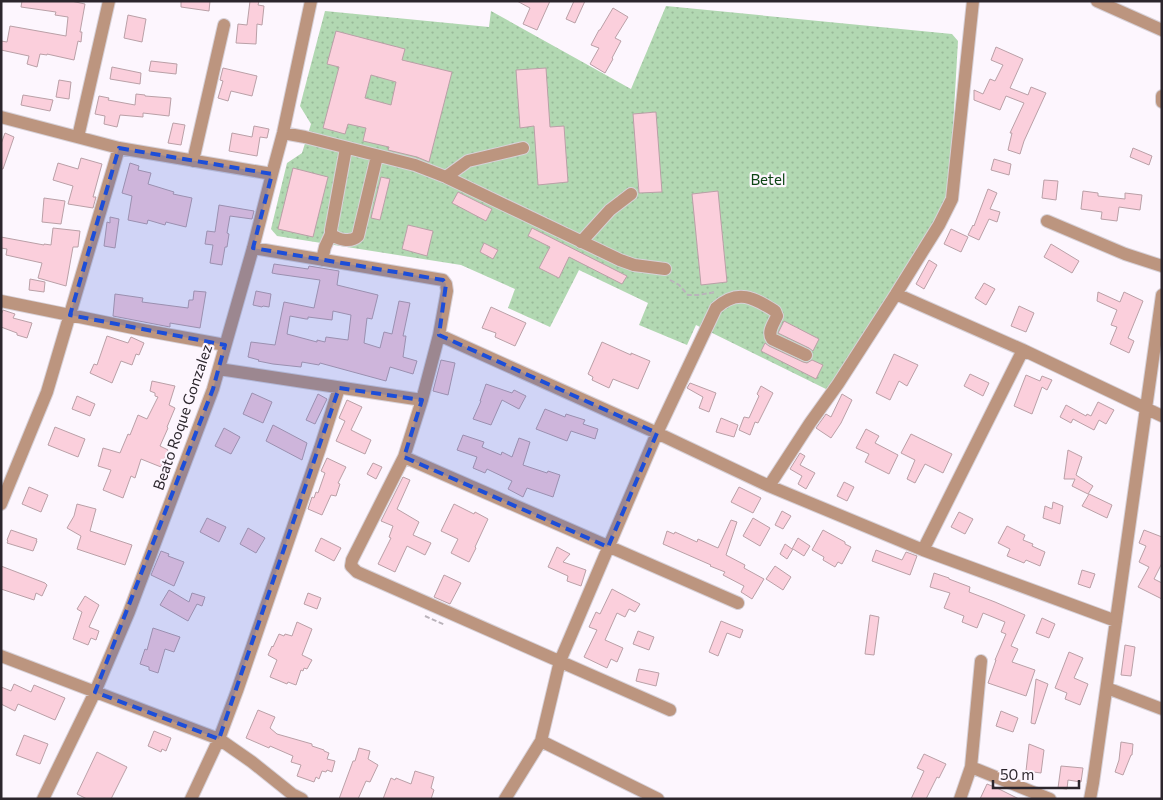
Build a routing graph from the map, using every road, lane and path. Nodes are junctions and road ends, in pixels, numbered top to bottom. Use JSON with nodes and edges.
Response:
{"nodes":[{"id":1,"x":108,"y":1,"type":"edge"},
{"id":2,"x":311,"y":1,"type":"edge"},
{"id":3,"x":973,"y":1,"type":"edge"},
{"id":4,"x":1097,"y":1,"type":"edge"},
{"id":5,"x":224,"y":25,"type":"dead end"},
{"id":6,"x":1162,"y":30,"type":"edge"},
{"id":7,"x":1162,"y":96,"type":"edge"},
{"id":8,"x":1162,"y":102,"type":"edge"},
{"id":9,"x":1,"y":116,"type":"edge"},
{"id":10,"x":283,"y":133,"type":"junction"},
{"id":11,"x":78,"y":137,"type":"junction"},
{"id":12,"x":119,"y":148,"type":"junction"},
{"id":13,"x":346,"y":148,"type":"junction"},
{"id":14,"x":522,"y":148,"type":"dead end"},
{"id":15,"x":376,"y":156,"type":"junction"},
{"id":16,"x":193,"y":161,"type":"junction"},
{"id":17,"x":272,"y":174,"type":"junction"},
{"id":18,"x":446,"y":177,"type":"junction"},
{"id":19,"x":632,"y":194,"type":"dead end"},
{"id":20,"x":1047,"y":221,"type":"dead end"},
{"id":21,"x":331,"y":234,"type":"junction"},
{"id":22,"x":581,"y":242,"type":"junction"},
{"id":23,"x":253,"y":248,"type":"junction"},
{"id":24,"x":322,"y":260,"type":"junction"},
{"id":25,"x":1162,"y":266,"type":"edge"},
{"id":26,"x":665,"y":269,"type":"dead end"},
{"id":27,"x":896,"y":294,"type":"junction"},
{"id":28,"x":1162,"y":295,"type":"edge"},
{"id":29,"x":1,"y":301,"type":"edge"},
{"id":30,"x":70,"y":315,"type":"junction"},
{"id":31,"x":439,"y":335,"type":"junction"},
{"id":32,"x":225,"y":345,"type":"junction"},
{"id":33,"x":1023,"y":350,"type":"junction"},
{"id":34,"x":806,"y":355,"type":"dead end"},
{"id":35,"x":219,"y":369,"type":"junction"},
{"id":36,"x":339,"y":388,"type":"junction"},
{"id":37,"x":422,"y":400,"type":"junction"},
{"id":38,"x":1146,"y":409,"type":"junction"},
{"id":39,"x":1162,"y":416,"type":"edge"},
{"id":40,"x":657,"y":433,"type":"junction"},
{"id":41,"x":404,"y":458,"type":"junction"},
{"id":42,"x":769,"y":486,"type":"junction"},
{"id":43,"x":1,"y":504,"type":"edge"},
{"id":44,"x":608,"y":547,"type":"junction"},
{"id":45,"x":923,"y":550,"type":"junction"},
{"id":46,"x":738,"y":603,"type":"dead end"},
{"id":47,"x":1116,"y":621,"type":"junction"},
{"id":48,"x":1,"y":656,"type":"edge"},
{"id":49,"x":560,"y":661,"type":"junction"},
{"id":50,"x":981,"y":661,"type":"dead end"},
{"id":51,"x":1107,"y":688,"type":"junction"},
{"id":52,"x":95,"y":692,"type":"junction"},
{"id":53,"x":1162,"y":709,"type":"edge"},
{"id":54,"x":670,"y":710,"type":"dead end"},
{"id":55,"x":219,"y":739,"type":"junction"},
{"id":56,"x":541,"y":741,"type":"junction"},
{"id":57,"x":971,"y":767,"type":"junction"},
{"id":58,"x":43,"y":799,"type":"edge"},
{"id":59,"x":191,"y":799,"type":"edge"},
{"id":60,"x":302,"y":799,"type":"edge"},
{"id":61,"x":505,"y":799,"type":"edge"},
{"id":62,"x":658,"y":799,"type":"edge"},
{"id":63,"x":960,"y":799,"type":"edge"},
{"id":64,"x":1050,"y":799,"type":"edge"},
{"id":65,"x":1090,"y":799,"type":"edge"}],
"edges":[{"from":1,"to":11,"type":"street"},
{"from":2,"to":10,"type":"street","name":"Beato Roque Gonzalez"},
{"from":3,"to":27,"type":"street"},
{"from":4,"to":6,"type":"street"},
{"from":5,"to":16,"type":"street"},
{"from":7,"to":8,"type":"street"},
{"from":9,"to":11,"type":"street"},
{"from":10,"to":13,"type":"street"},
{"from":10,"to":17,"type":"street","name":"Beato Roque Gonzalez"},
{"from":11,"to":12,"type":"street"},
{"from":12,"to":16,"type":"street"},
{"from":12,"to":30,"type":"street"},
{"from":13,"to":15,"type":"street"},
{"from":13,"to":21,"type":"street"},
{"from":14,"to":18,"type":"street"},
{"from":15,"to":18,"type":"street"},
{"from":15,"to":21,"type":"street"},
{"from":16,"to":17,"type":"street"},
{"from":17,"to":23,"type":"street","name":"Beato Roque Gonzalez"},
{"from":18,"to":22,"type":"street"},
{"from":19,"to":22,"type":"street"},
{"from":20,"to":25,"type":"street"},
{"from":21,"to":24,"type":"street"},
{"from":22,"to":26,"type":"street"},
{"from":23,"to":24,"type":"street"},
{"from":23,"to":32,"type":"street","name":"Beato Roque Gonzalez"},
{"from":24,"to":31,"type":"street"},
{"from":27,"to":33,"type":"street"},
{"from":27,"to":42,"type":"street"},
{"from":28,"to":38,"type":"street"},
{"from":29,"to":30,"type":"street"},
{"from":30,"to":32,"type":"street"},
{"from":30,"to":43,"type":"street"},
{"from":31,"to":37,"type":"street"},
{"from":31,"to":40,"type":"street"},
{"from":32,"to":35,"type":"street","name":"Beato Roque Gonzalez"},
{"from":33,"to":38,"type":"street"},
{"from":33,"to":45,"type":"street"},
{"from":34,"to":40,"type":"street"},
{"from":35,"to":36,"type":"street"},
{"from":35,"to":52,"type":"street","name":"Beato Roque Gonzalez"},
{"from":36,"to":37,"type":"street"},
{"from":36,"to":55,"type":"street"},
{"from":37,"to":41,"type":"street"},
{"from":38,"to":39,"type":"street"},
{"from":38,"to":47,"type":"street"},
{"from":40,"to":42,"type":"street"},
{"from":40,"to":44,"type":"street"},
{"from":41,"to":44,"type":"street"},
{"from":41,"to":49,"type":"street"},
{"from":42,"to":45,"type":"street"},
{"from":44,"to":46,"type":"street"},
{"from":44,"to":49,"type":"street"},
{"from":45,"to":47,"type":"street"},
{"from":47,"to":51,"type":"street"},
{"from":48,"to":52,"type":"street"},
{"from":49,"to":54,"type":"street"},
{"from":49,"to":56,"type":"street"},
{"from":50,"to":57,"type":"street"},
{"from":51,"to":53,"type":"street"},
{"from":51,"to":65,"type":"street"},
{"from":52,"to":55,"type":"street"},
{"from":52,"to":58,"type":"street","name":"Beato Roque Gonzalez"},
{"from":55,"to":59,"type":"street"},
{"from":55,"to":60,"type":"street"},
{"from":56,"to":61,"type":"street"},
{"from":56,"to":62,"type":"street"},
{"from":57,"to":63,"type":"street"},
{"from":57,"to":64,"type":"street"}]}
